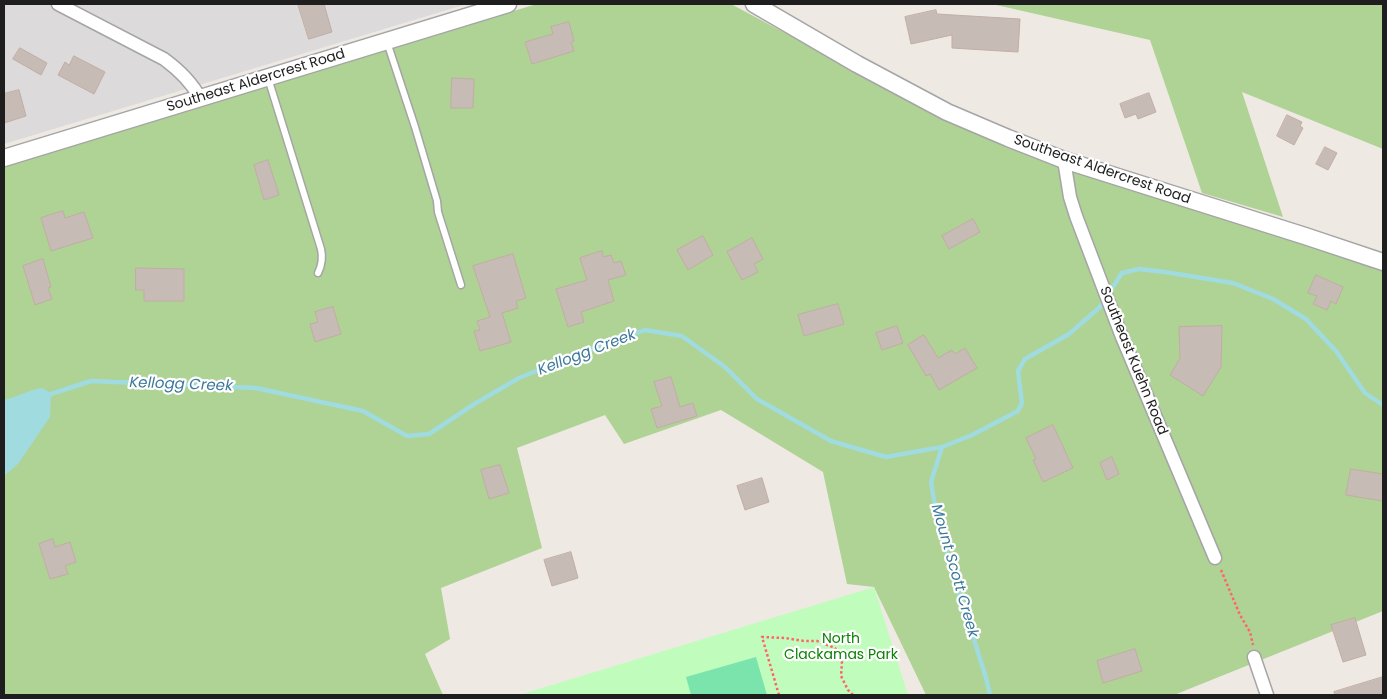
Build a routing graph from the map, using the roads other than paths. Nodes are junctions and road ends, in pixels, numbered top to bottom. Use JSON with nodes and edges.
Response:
{"nodes":[{"id":1,"x":58,"y":4,"type":"edge"},
{"id":2,"x":508,"y":4,"type":"edge"},
{"id":3,"x":754,"y":4,"type":"edge"},
{"id":4,"x":386,"y":41,"type":"junction"},
{"id":5,"x":268,"y":77,"type":"junction"},
{"id":6,"x":200,"y":98,"type":"junction"},
{"id":7,"x":4,"y":158,"type":"edge"},
{"id":8,"x":1064,"y":160,"type":"junction"},
{"id":9,"x":1383,"y":262,"type":"edge"},
{"id":10,"x":318,"y":273,"type":"dead end"},
{"id":11,"x":461,"y":285,"type":"dead end"},
{"id":12,"x":1215,"y":558,"type":"road end"},
{"id":13,"x":1254,"y":657,"type":"road end"},
{"id":14,"x":1267,"y":695,"type":"edge"}],
"edges":[{"from":1,"to":6,"type":"street"},
{"from":2,"to":4,"type":"street","name":"Southeast Aldercrest Road"},
{"from":3,"to":8,"type":"street","name":"Southeast Aldercrest Road"},
{"from":4,"to":5,"type":"street","name":"Southeast Aldercrest Road"},
{"from":4,"to":11,"type":"lane"},
{"from":5,"to":6,"type":"street","name":"Southeast Aldercrest Road"},
{"from":5,"to":10,"type":"lane"},
{"from":6,"to":7,"type":"street","name":"Southeast Aldercrest Road"},
{"from":8,"to":9,"type":"street","name":"Southeast Aldercrest Road"},
{"from":8,"to":12,"type":"street","name":"Southeast Kuehn Road"},
{"from":13,"to":14,"type":"street"}]}
